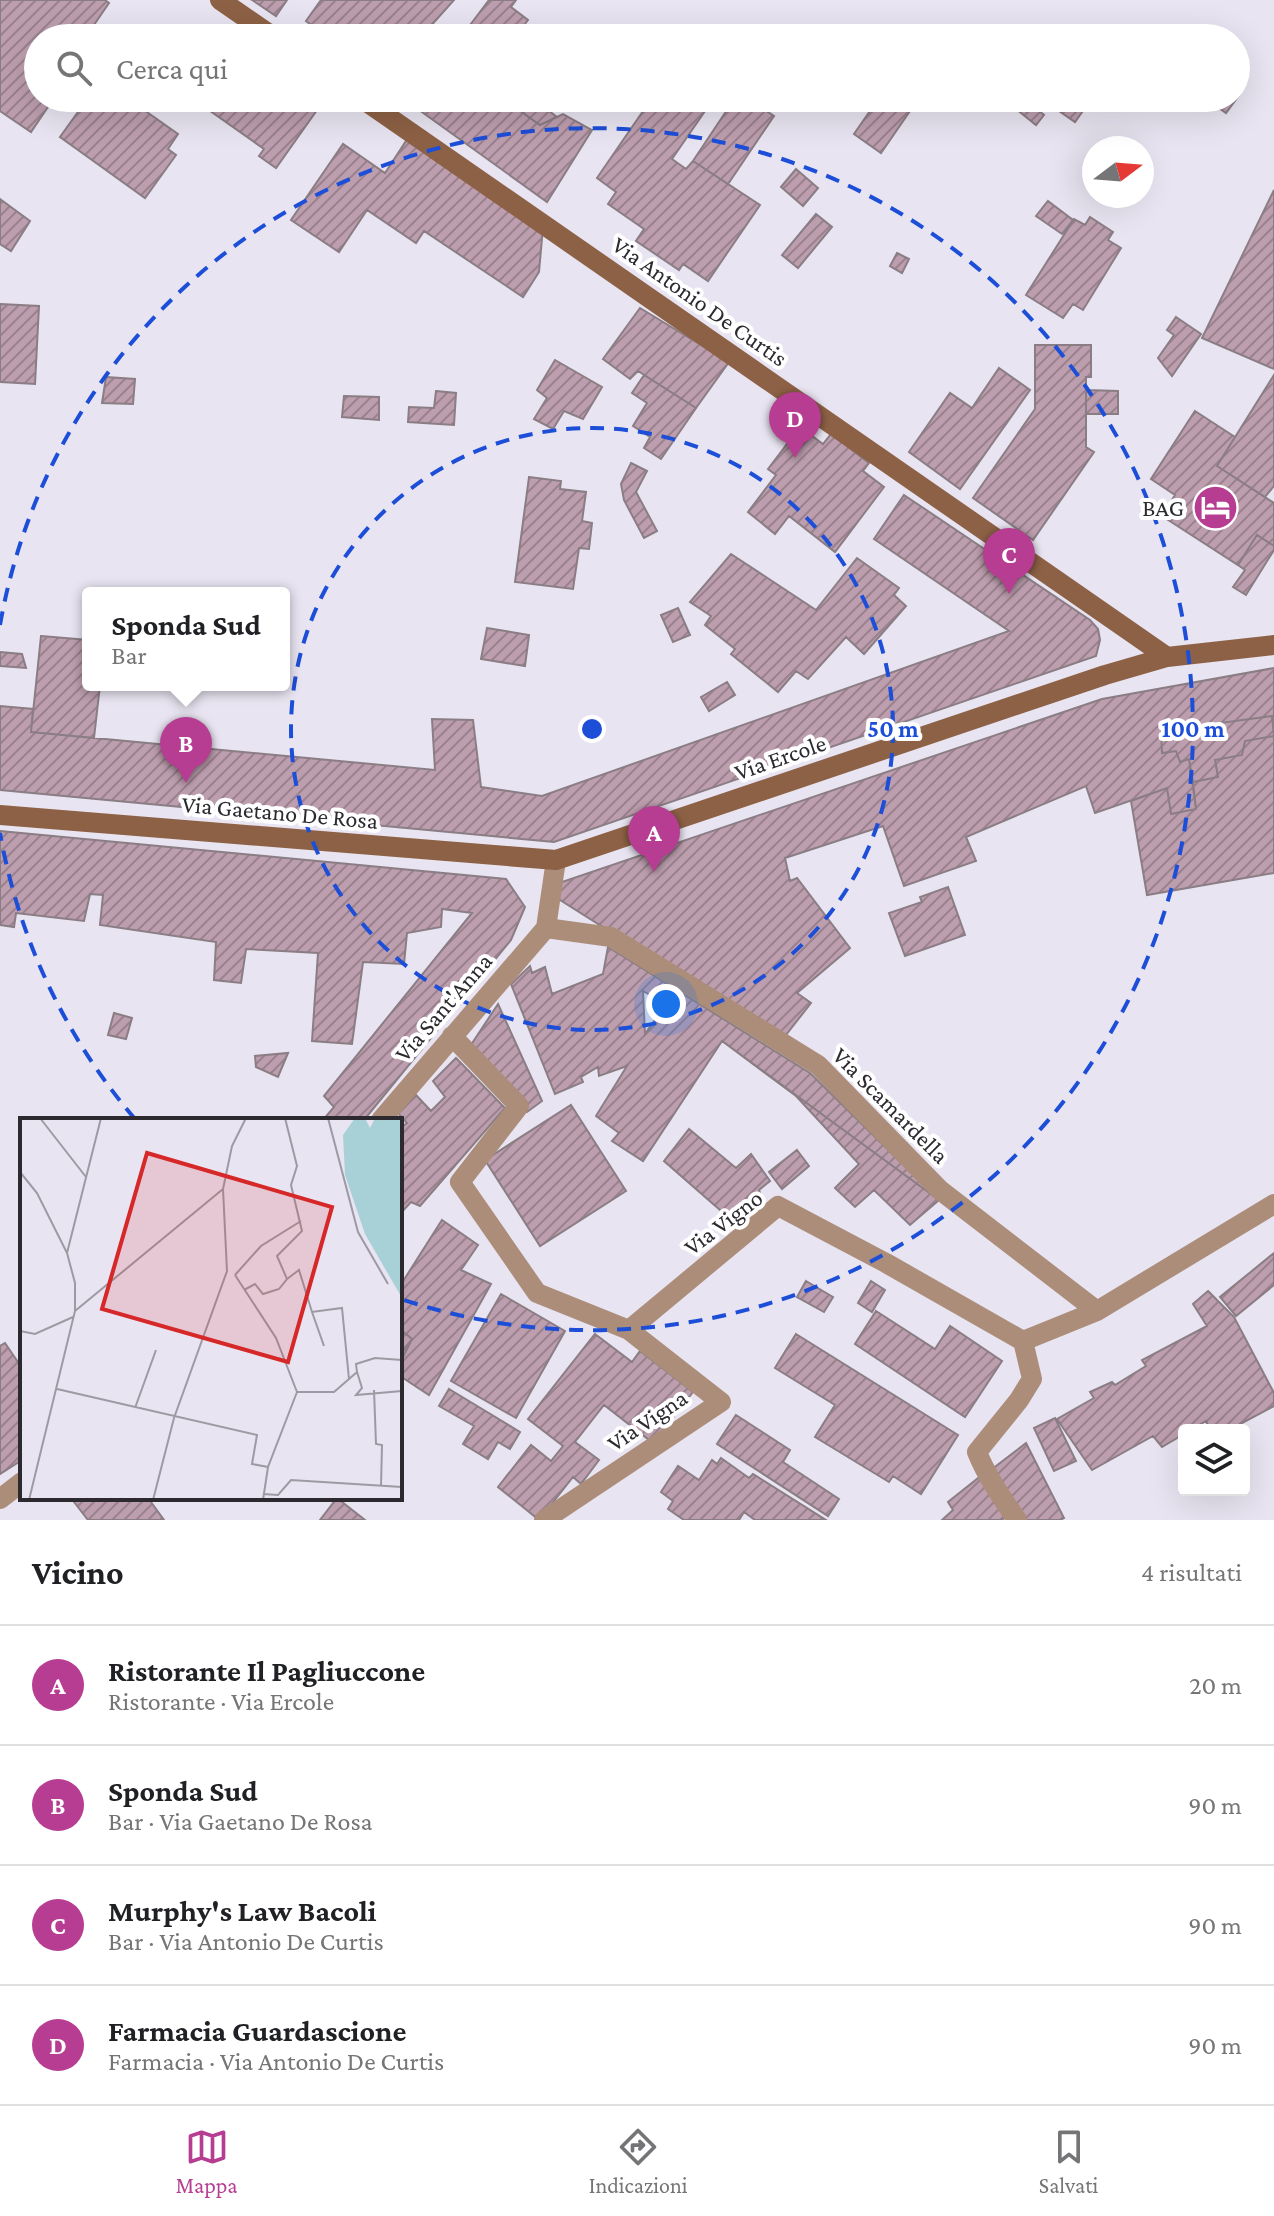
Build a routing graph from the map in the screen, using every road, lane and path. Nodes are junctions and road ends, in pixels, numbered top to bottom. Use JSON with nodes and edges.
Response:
{"nodes":[{"id":1,"x":220,"y":0,"type":"edge"},
{"id":2,"x":255,"y":24,"type":"edge"},
{"id":3,"x":381,"y":112,"type":"edge"},
{"id":4,"x":1274,"y":645,"type":"edge"},
{"id":5,"x":1167,"y":657,"type":"junction"},
{"id":6,"x":0,"y":815,"type":"edge"},
{"id":7,"x":556,"y":860,"type":"junction"},
{"id":8,"x":546,"y":928,"type":"junction"},
{"id":9,"x":452,"y":1036,"type":"junction"},
{"id":10,"x":383,"y":1118,"type":"edge"},
{"id":11,"x":1274,"y":1204,"type":"edge"},
{"id":12,"x":1097,"y":1311,"type":"junction"},
{"id":13,"x":629,"y":1330,"type":"junction"},
{"id":14,"x":1023,"y":1341,"type":"junction"},
{"id":15,"x":20,"y":1484,"type":"edge"},
{"id":16,"x":0,"y":1499,"type":"edge"},
{"id":17,"x":544,"y":1520,"type":"edge"},
{"id":18,"x":1017,"y":1520,"type":"edge"}],
"edges":[{"from":1,"to":2,"type":"street"},
{"from":3,"to":5,"type":"street","name":"Via Antonio De Curtis"},
{"from":4,"to":5,"type":"street","name":"Via Ercole"},
{"from":5,"to":7,"type":"street","name":"Via Ercole"},
{"from":6,"to":7,"type":"street","name":"Via Gaetano De Rosa"},
{"from":7,"to":8,"type":"street"},
{"from":8,"to":9,"type":"street","name":"Via Sant'Anna"},
{"from":8,"to":12,"type":"street","name":"Via Scamardella"},
{"from":9,"to":10,"type":"street","name":"Via Sant'Anna"},
{"from":9,"to":13,"type":"street"},
{"from":11,"to":12,"type":"street"},
{"from":12,"to":14,"type":"street"},
{"from":13,"to":14,"type":"street","name":"Via Vigno"},
{"from":13,"to":17,"type":"street","name":"Via Vigna"},
{"from":14,"to":18,"type":"street"},
{"from":15,"to":16,"type":"street"}]}
